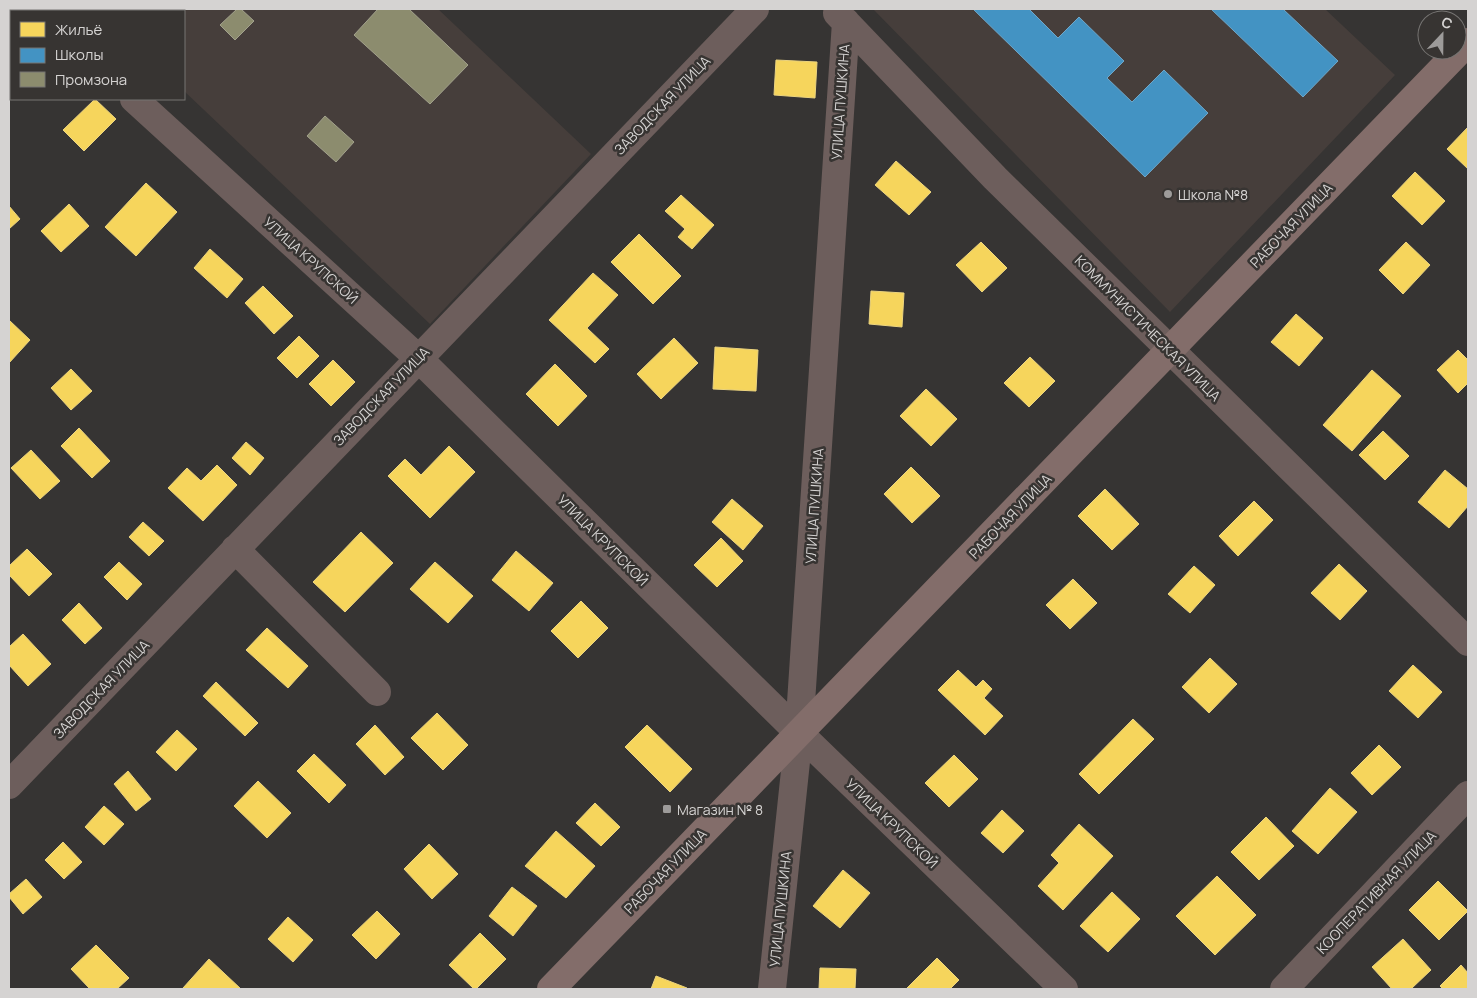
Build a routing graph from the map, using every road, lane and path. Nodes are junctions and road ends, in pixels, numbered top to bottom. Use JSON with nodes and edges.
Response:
{"nodes":[{"id":1,"x":755,"y":9,"type":"edge"},
{"id":2,"x":839,"y":15,"type":"edge"},
{"id":3,"x":1468,"y":42,"type":"edge"},
{"id":4,"x":135,"y":100,"type":"edge"},
{"id":5,"x":1170,"y":350,"type":"junction"},
{"id":6,"x":418,"y":358,"type":"junction"},
{"id":7,"x":235,"y":549,"type":"junction"},
{"id":8,"x":1468,"y":642,"type":"edge"},
{"id":9,"x":378,"y":692,"type":"dead end"},
{"id":10,"x":799,"y":733,"type":"junction"},
{"id":11,"x":9,"y":785,"type":"edge"},
{"id":12,"x":1468,"y":795,"type":"edge"},
{"id":13,"x":551,"y":989,"type":"edge"},
{"id":14,"x":772,"y":989,"type":"edge"},
{"id":15,"x":1064,"y":989,"type":"edge"},
{"id":16,"x":1284,"y":989,"type":"edge"}],
"edges":[{"from":1,"to":6,"type":"street","name":"ЗАВОДСКАЯ УЛИЦА"},
{"from":2,"to":5,"type":"street","name":"КОММУНИСТИЧЕСКАЯ УЛИЦА"},
{"from":2,"to":10,"type":"street","name":"УЛИЦА ПУШКИНА"},
{"from":3,"to":5,"type":"main road","name":"РАБОЧАЯ УЛИЦА"},
{"from":4,"to":6,"type":"street","name":"УЛИЦА КРУПСКОЙ"},
{"from":5,"to":8,"type":"street","name":"КОММУНИСТИЧЕСКАЯ УЛИЦА"},
{"from":5,"to":10,"type":"main road","name":"РАБОЧАЯ УЛИЦА"},
{"from":6,"to":7,"type":"street","name":"ЗАВОДСКАЯ УЛИЦА"},
{"from":6,"to":10,"type":"street","name":"УЛИЦА КРУПСКОЙ"},
{"from":7,"to":9,"type":"street"},
{"from":7,"to":11,"type":"street","name":"ЗАВОДСКАЯ УЛИЦА"},
{"from":10,"to":13,"type":"main road","name":"РАБОЧАЯ УЛИЦА"},
{"from":10,"to":14,"type":"street","name":"УЛИЦА ПУШКИНА"},
{"from":10,"to":15,"type":"street","name":"УЛИЦА КРУПСКОЙ"},
{"from":12,"to":16,"type":"street","name":"КООПЕРАТИВНАЯ УЛИЦА"}]}
